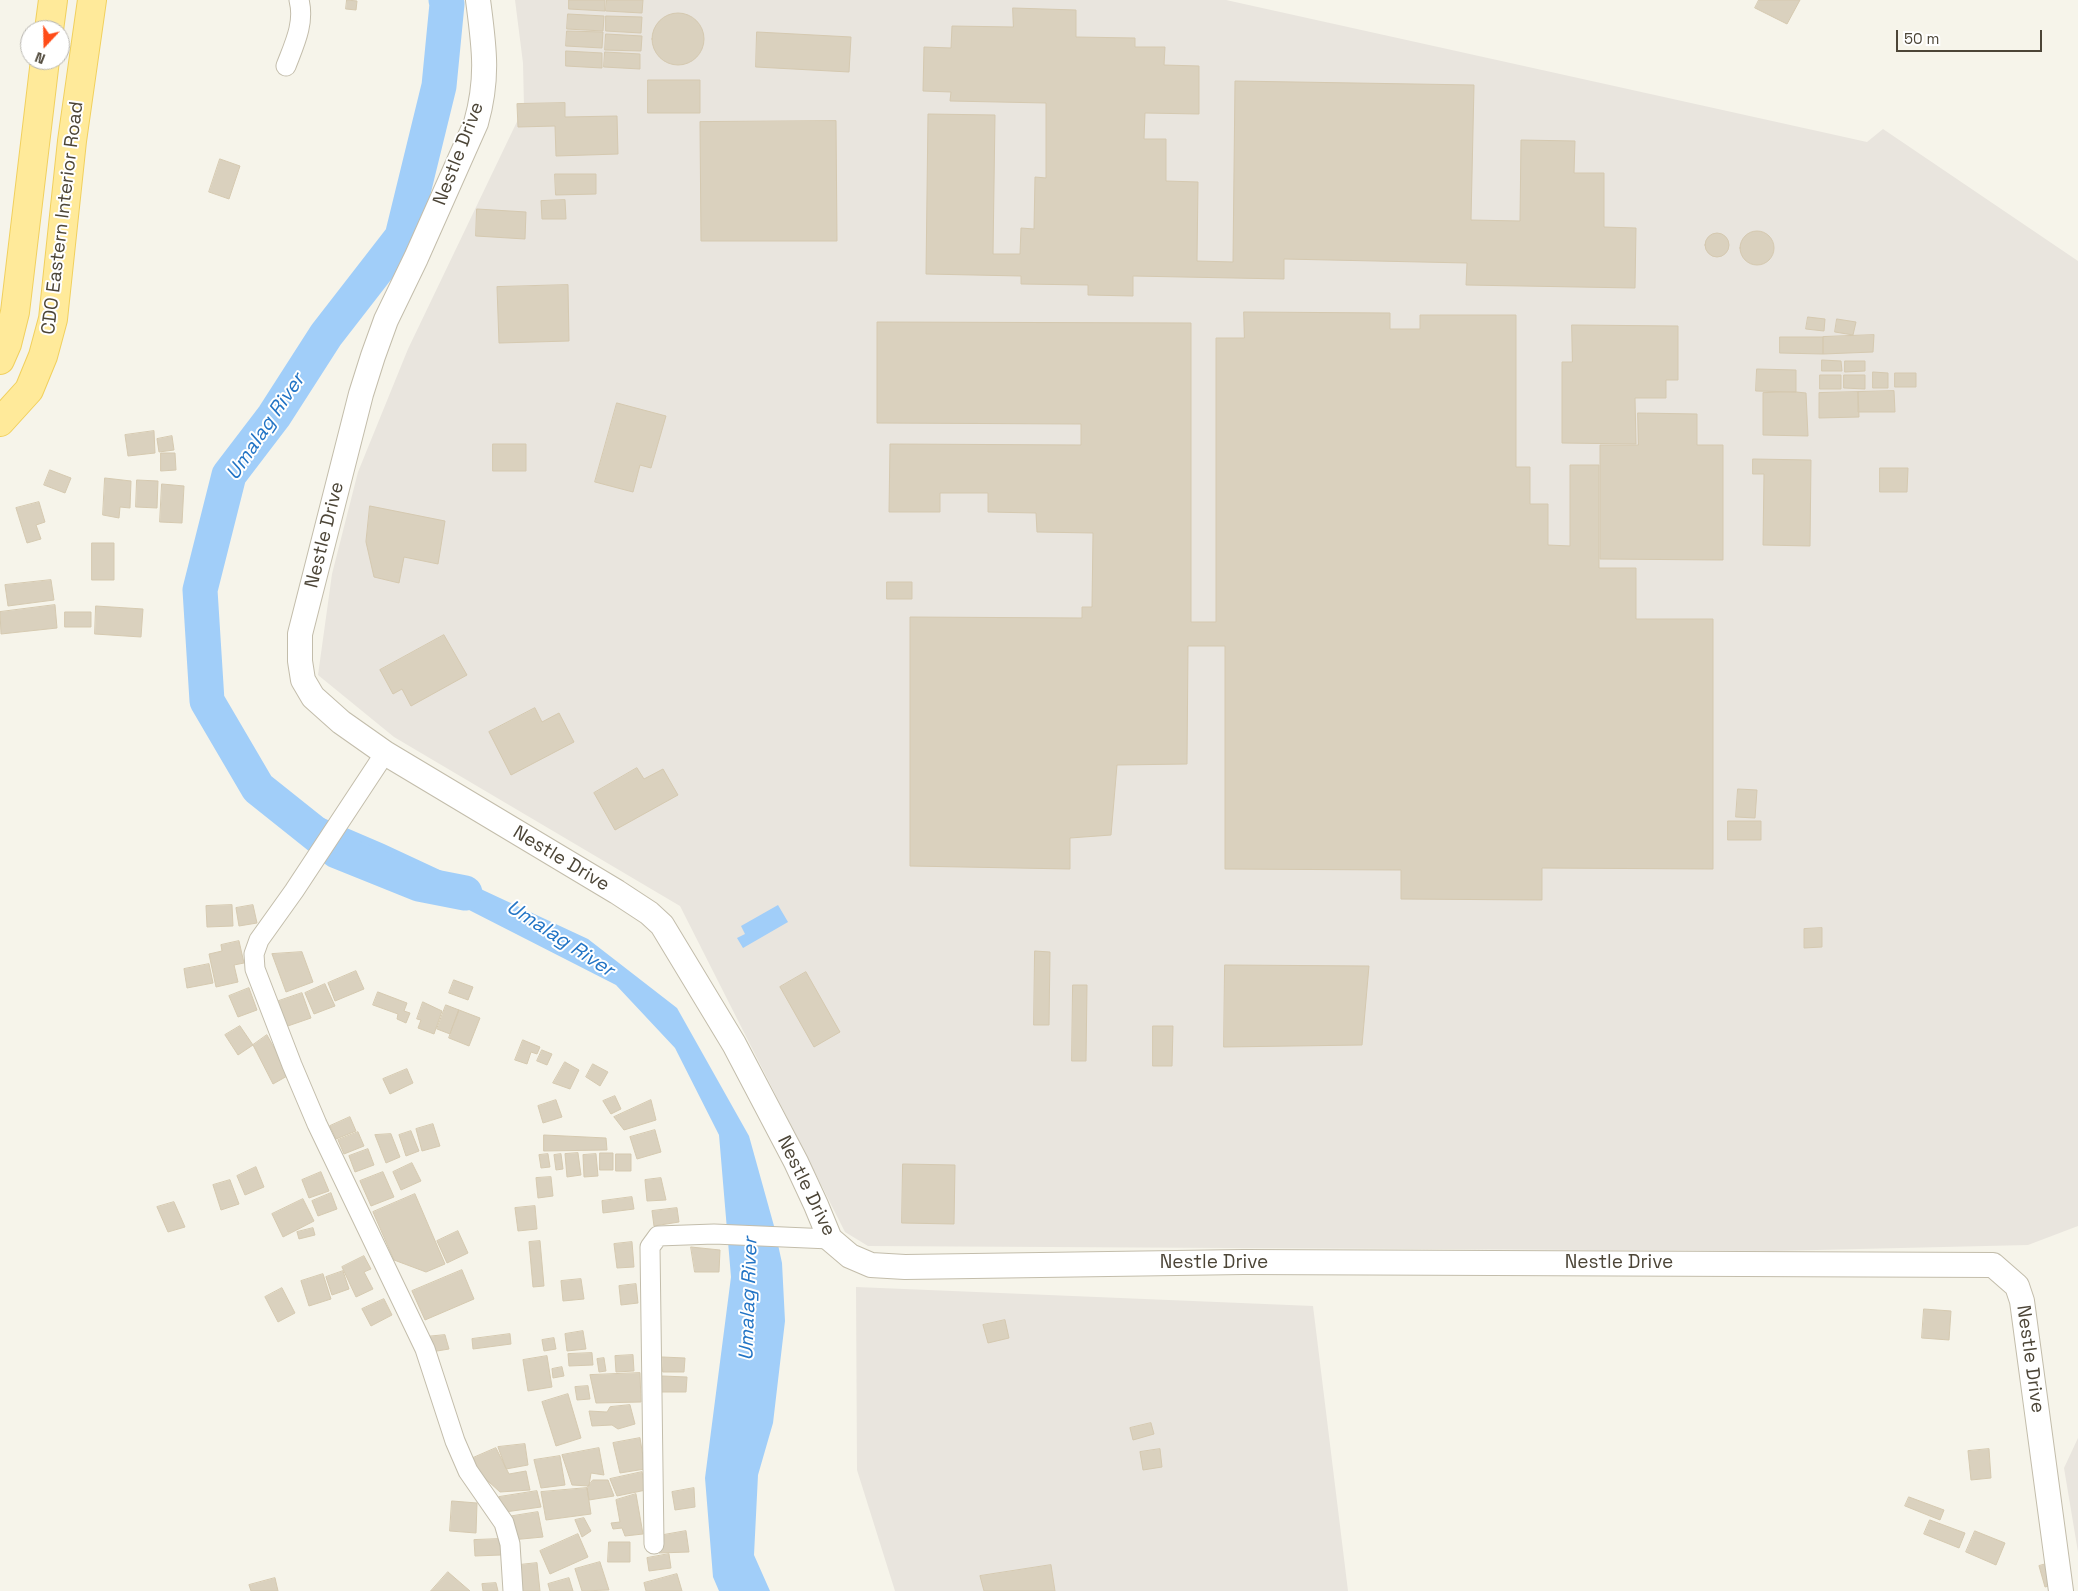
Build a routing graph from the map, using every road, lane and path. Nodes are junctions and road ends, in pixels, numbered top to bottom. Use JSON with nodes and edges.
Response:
{"nodes":[{"id":1,"x":53,"y":0,"type":"edge"},
{"id":2,"x":92,"y":0,"type":"edge"},
{"id":3,"x":299,"y":0,"type":"edge"},
{"id":4,"x":478,"y":0,"type":"edge"},
{"id":5,"x":50,"y":20,"type":"edge"},
{"id":6,"x":286,"y":66,"type":"dead end"},
{"id":7,"x":44,"y":70,"type":"edge"},
{"id":8,"x":0,"y":360,"type":"edge"},
{"id":9,"x":0,"y":422,"type":"edge"},
{"id":10,"x":385,"y":753,"type":"junction"},
{"id":11,"x":830,"y":1239,"type":"junction"},
{"id":12,"x":654,"y":1544,"type":"dead end"},
{"id":13,"x":513,"y":1591,"type":"edge"},
{"id":14,"x":2062,"y":1591,"type":"edge"}],
"edges":[{"from":1,"to":5,"type":"main road"},
{"from":2,"to":9,"type":"main road","name":"CDO Eastern Interior Road"},
{"from":3,"to":6,"type":"street"},
{"from":4,"to":10,"type":"street","name":"Nestle Drive"},
{"from":7,"to":8,"type":"main road","name":"CDO Eastern Interior Road"},
{"from":10,"to":11,"type":"street","name":"Nestle Drive"},
{"from":10,"to":13,"type":"street"},
{"from":11,"to":12,"type":"street"},
{"from":11,"to":14,"type":"street","name":"Nestle Drive"}]}
